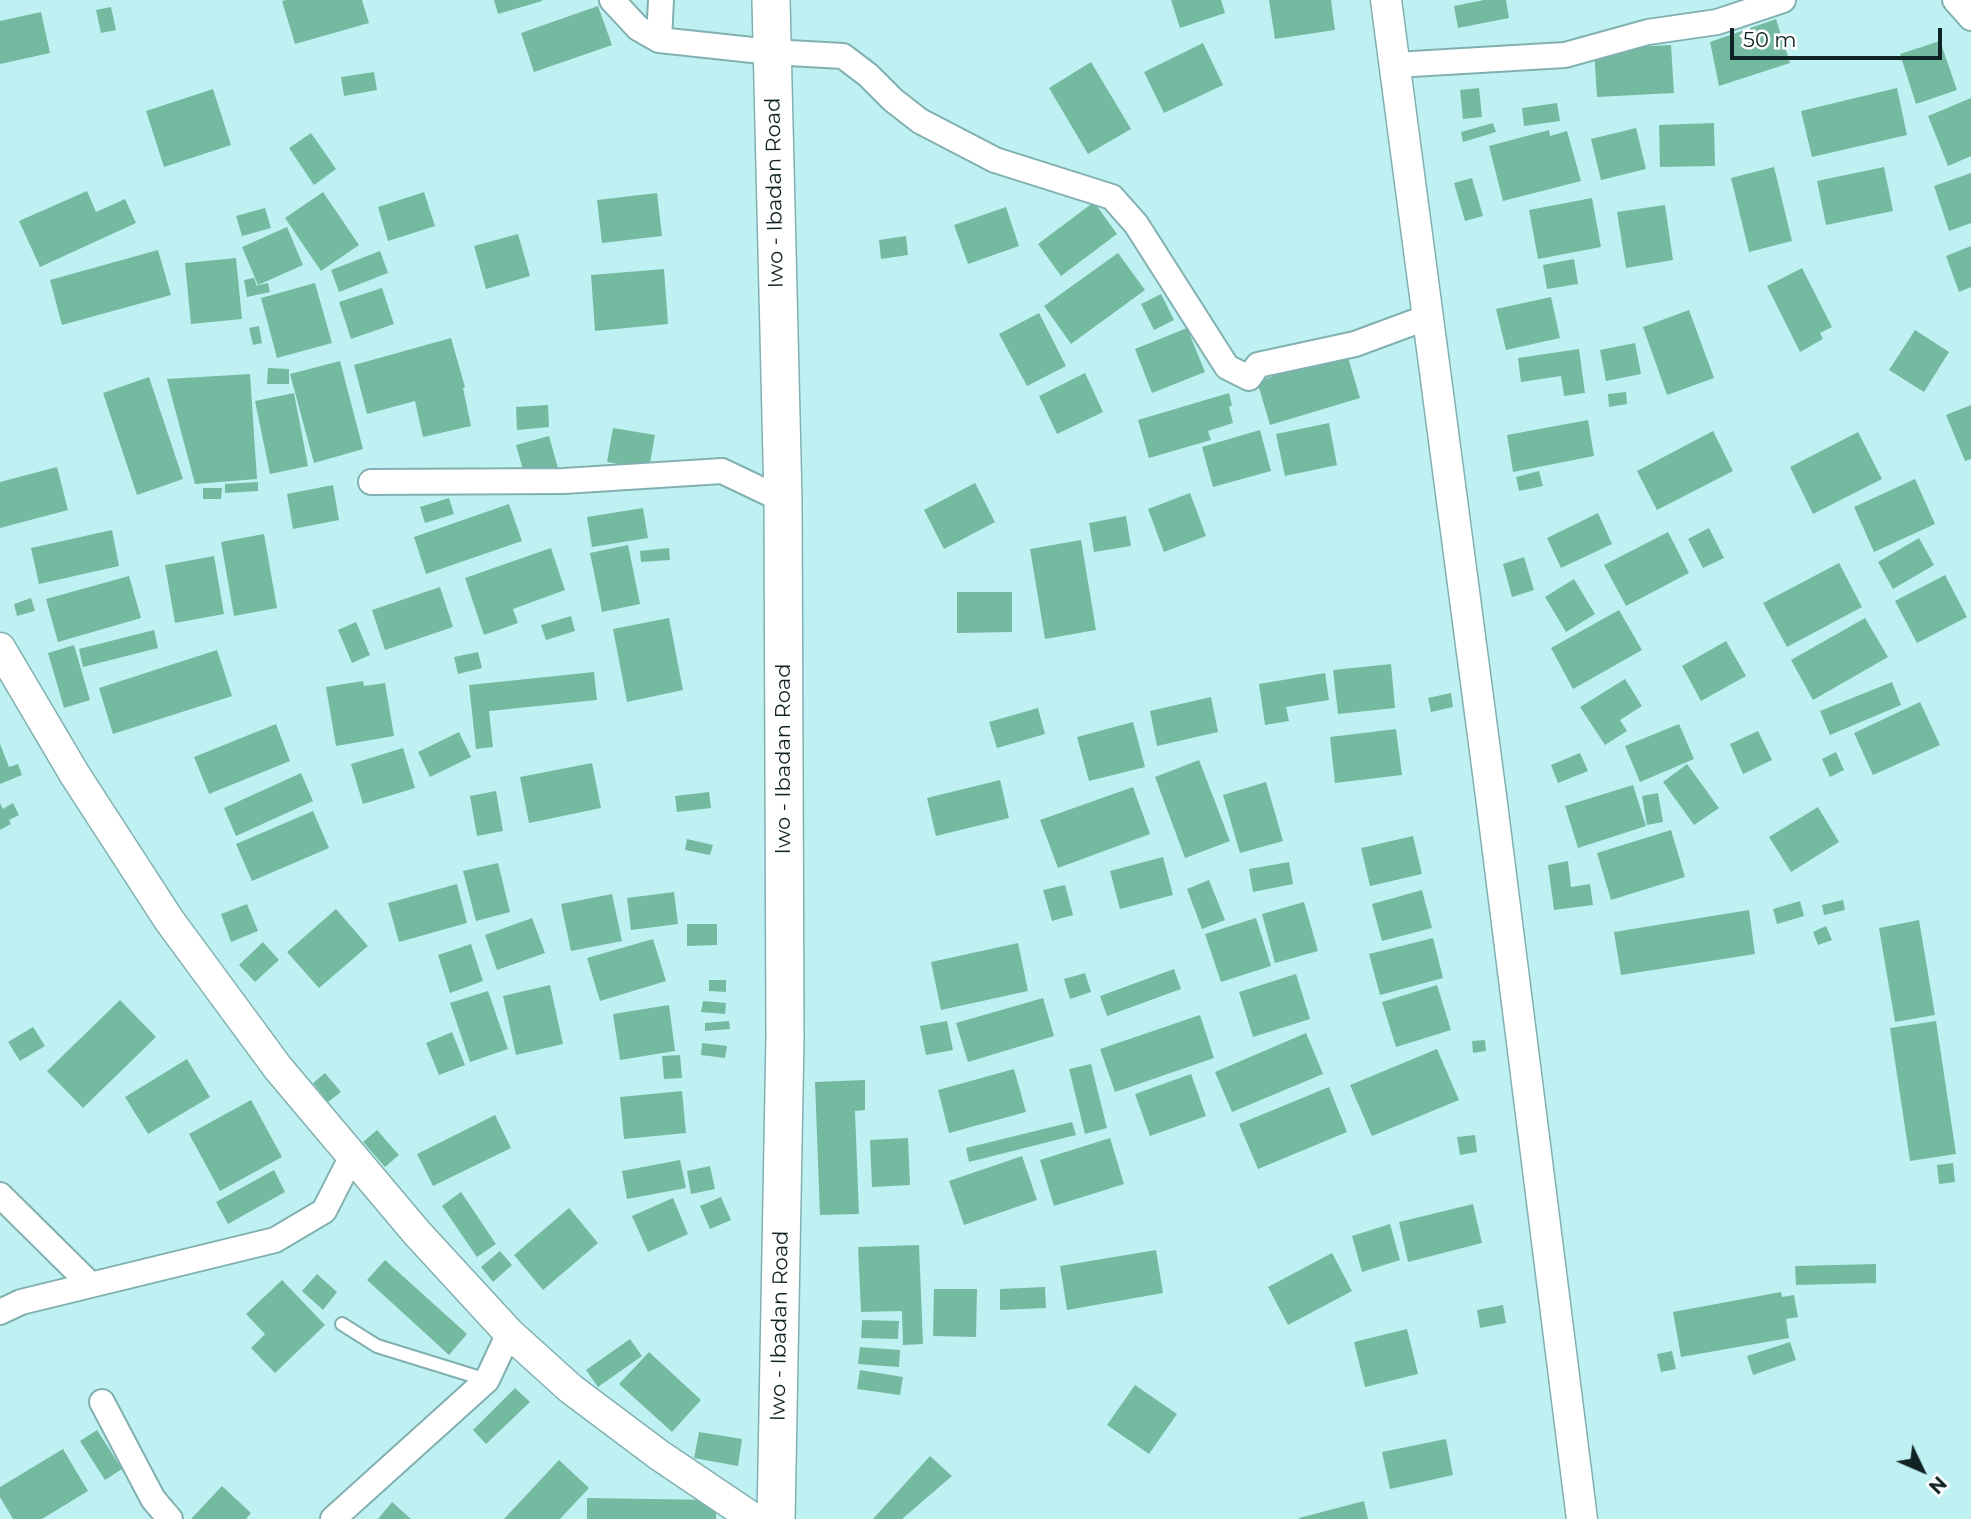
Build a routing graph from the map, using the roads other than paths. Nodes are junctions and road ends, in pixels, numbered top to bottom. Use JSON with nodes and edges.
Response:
{"nodes":[{"id":1,"x":612,"y":0,"type":"edge"},
{"id":2,"x":661,"y":0,"type":"edge"},
{"id":3,"x":771,"y":0,"type":"edge"},
{"id":4,"x":1387,"y":0,"type":"edge"},
{"id":5,"x":1783,"y":0,"type":"edge"},
{"id":6,"x":1955,"y":0,"type":"edge"},
{"id":7,"x":1971,"y":18,"type":"edge"},
{"id":8,"x":659,"y":40,"type":"junction"},
{"id":9,"x":771,"y":52,"type":"junction"},
{"id":10,"x":1395,"y":65,"type":"junction"},
{"id":11,"x":1428,"y":317,"type":"junction"},
{"id":12,"x":371,"y":482,"type":"dead end"},
{"id":13,"x":783,"y":500,"type":"junction"},
{"id":14,"x":0,"y":648,"type":"edge"},
{"id":15,"x":352,"y":1156,"type":"junction"},
{"id":16,"x":0,"y":1195,"type":"edge"},
{"id":17,"x":91,"y":1285,"type":"junction"},
{"id":18,"x":0,"y":1312,"type":"edge"},
{"id":19,"x":342,"y":1324,"type":"dead end"},
{"id":20,"x":509,"y":1333,"type":"junction"},
{"id":21,"x":487,"y":1380,"type":"junction"},
{"id":22,"x":102,"y":1402,"type":"dead end"},
{"id":23,"x":170,"y":1519,"type":"edge"},
{"id":24,"x":333,"y":1519,"type":"edge"},
{"id":25,"x":754,"y":1519,"type":"edge"},
{"id":26,"x":776,"y":1519,"type":"edge"},
{"id":27,"x":1582,"y":1519,"type":"edge"}],
"edges":[{"from":1,"to":8,"type":"street"},
{"from":2,"to":8,"type":"street"},
{"from":3,"to":9,"type":"main road","name":"Iwo - Ibadan Road"},
{"from":4,"to":10,"type":"street"},
{"from":5,"to":10,"type":"street"},
{"from":6,"to":7,"type":"street"},
{"from":8,"to":9,"type":"street"},
{"from":9,"to":11,"type":"street"},
{"from":9,"to":13,"type":"main road","name":"Iwo - Ibadan Road"},
{"from":10,"to":11,"type":"street"},
{"from":11,"to":27,"type":"street"},
{"from":12,"to":13,"type":"street"},
{"from":13,"to":26,"type":"main road","name":"Iwo - Ibadan Road"},
{"from":14,"to":15,"type":"street"},
{"from":15,"to":17,"type":"street"},
{"from":15,"to":20,"type":"street"},
{"from":16,"to":17,"type":"street"},
{"from":17,"to":18,"type":"street"},
{"from":19,"to":21,"type":"lane"},
{"from":20,"to":21,"type":"street"},
{"from":20,"to":25,"type":"street"},
{"from":21,"to":24,"type":"street"},
{"from":22,"to":23,"type":"street"}]}
